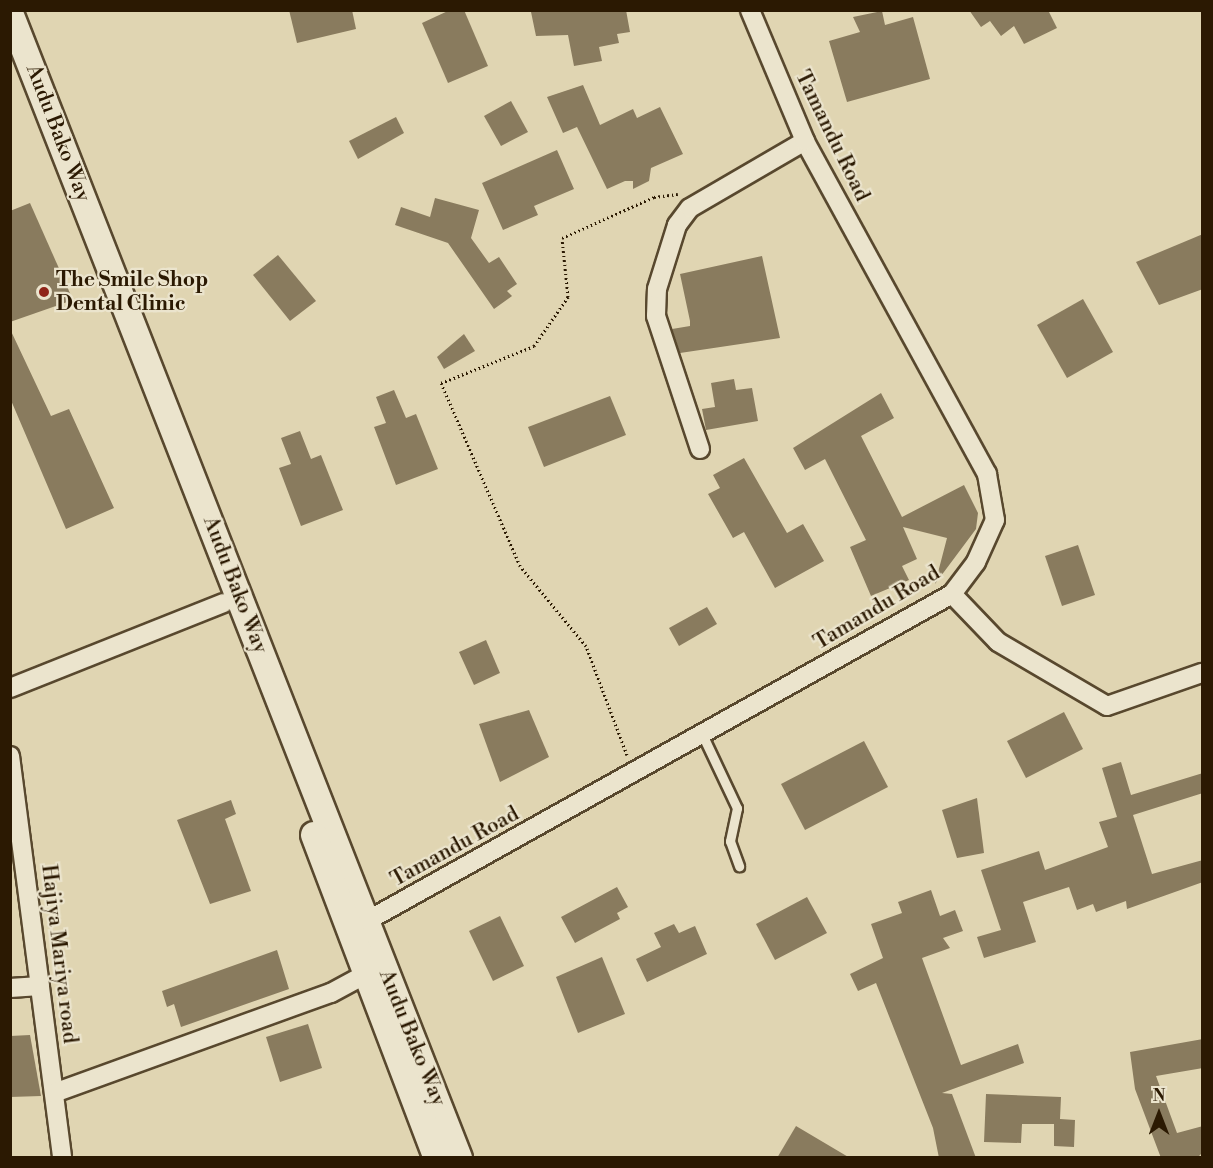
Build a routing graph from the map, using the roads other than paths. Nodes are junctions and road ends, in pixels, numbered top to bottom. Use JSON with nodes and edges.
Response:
{"nodes":[{"id":1,"x":750,"y":10,"type":"edge"},
{"id":2,"x":10,"y":13,"type":"edge"},
{"id":3,"x":10,"y":58,"type":"edge"},
{"id":4,"x":804,"y":141,"type":"junction"},
{"id":5,"x":700,"y":449,"type":"dead end"},
{"id":6,"x":952,"y":594,"type":"junction"},
{"id":7,"x":224,"y":603,"type":"junction"},
{"id":8,"x":1203,"y":673,"type":"edge"},
{"id":9,"x":10,"y":688,"type":"edge"},
{"id":10,"x":702,"y":734,"type":"junction"},
{"id":11,"x":11,"y":767,"type":"edge"},
{"id":12,"x":739,"y":866,"type":"dead end"},
{"id":13,"x":359,"y":926,"type":"junction"},
{"id":14,"x":368,"y":973,"type":"junction"},
{"id":15,"x":40,"y":986,"type":"junction"},
{"id":16,"x":10,"y":988,"type":"edge"},
{"id":17,"x":54,"y":1093,"type":"junction"},
{"id":18,"x":62,"y":1158,"type":"edge"},
{"id":19,"x":437,"y":1158,"type":"edge"},
{"id":20,"x":459,"y":1158,"type":"edge"}],
"edges":[{"from":1,"to":4,"type":"street","name":"Tamandu Road"},
{"from":2,"to":13,"type":"main road","name":"Audu Bako Way"},
{"from":3,"to":7,"type":"main road","name":"Audu Bako Way"},
{"from":4,"to":5,"type":"street"},
{"from":4,"to":6,"type":"street","name":"Tamandu Road"},
{"from":6,"to":8,"type":"street"},
{"from":6,"to":10,"type":"street","name":"Tamandu Road"},
{"from":7,"to":9,"type":"street"},
{"from":7,"to":13,"type":"main road","name":"Audu Bako Way"},
{"from":10,"to":12,"type":"lane"},
{"from":10,"to":13,"type":"street","name":"Tamandu Road"},
{"from":11,"to":15,"type":"street","name":"Hajiya Mariya road"},
{"from":13,"to":14,"type":"main road","name":"Audu Bako Way"},
{"from":13,"to":20,"type":"main road","name":"Audu Bako Way"},
{"from":14,"to":17,"type":"street"},
{"from":14,"to":19,"type":"main road","name":"Audu Bako Way"},
{"from":15,"to":16,"type":"street"},
{"from":15,"to":17,"type":"street","name":"Hajiya Mariya road"},
{"from":17,"to":18,"type":"street","name":"Hajiya Mariya road"}]}
